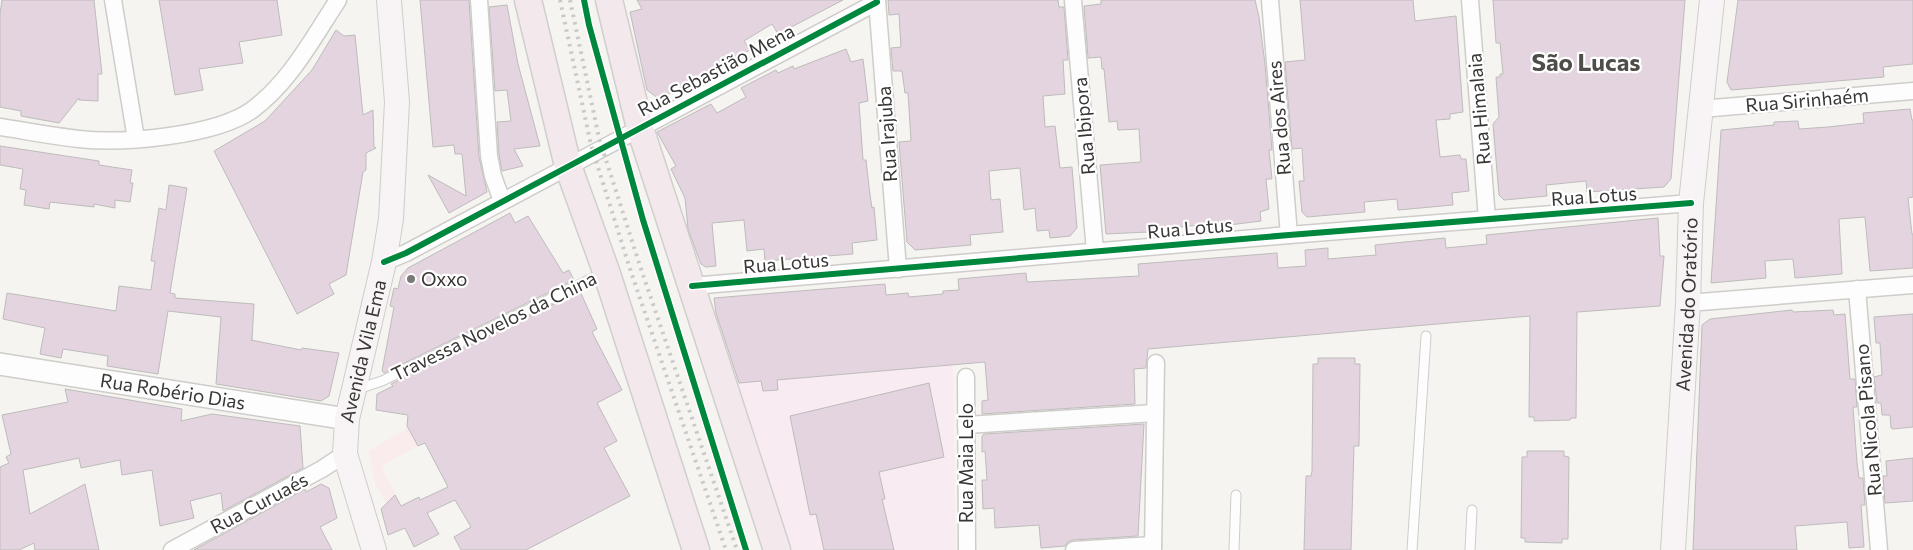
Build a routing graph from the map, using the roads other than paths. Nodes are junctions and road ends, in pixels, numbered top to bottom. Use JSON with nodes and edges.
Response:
{"nodes":[{"id":1,"x":113,"y":0,"type":"edge"},
{"id":2,"x":338,"y":0,"type":"edge"},
{"id":3,"x":388,"y":0,"type":"edge"},
{"id":4,"x":479,"y":0,"type":"edge"},
{"id":5,"x":528,"y":0,"type":"edge"},
{"id":6,"x":609,"y":0,"type":"edge"},
{"id":7,"x":1073,"y":0,"type":"edge"},
{"id":8,"x":1270,"y":0,"type":"edge"},
{"id":9,"x":1470,"y":0,"type":"edge"},
{"id":10,"x":1712,"y":0,"type":"edge"},
{"id":11,"x":877,"y":1,"type":"edge"},
{"id":12,"x":1913,"y":91,"type":"edge"},
{"id":13,"x":1700,"y":109,"type":"junction"},
{"id":14,"x":0,"y":127,"type":"edge"},
{"id":15,"x":640,"y":128,"type":"junction"},
{"id":16,"x":136,"y":140,"type":"junction"},
{"id":17,"x":568,"y":166,"type":"junction"},
{"id":18,"x":502,"y":201,"type":"junction"},
{"id":19,"x":1690,"y":203,"type":"junction"},
{"id":20,"x":1488,"y":219,"type":"junction"},
{"id":21,"x":1289,"y":235,"type":"junction"},
{"id":22,"x":1095,"y":251,"type":"junction"},
{"id":23,"x":384,"y":262,"type":"junction"},
{"id":24,"x":898,"y":268,"type":"junction"},
{"id":25,"x":606,"y":271,"type":"junction"},
{"id":26,"x":1913,"y":284,"type":"edge"},
{"id":27,"x":692,"y":286,"type":"junction"},
{"id":28,"x":1857,"y":290,"type":"junction"},
{"id":29,"x":1688,"y":303,"type":"junction"},
{"id":30,"x":1426,"y":336,"type":"dead end"},
{"id":31,"x":1156,"y":363,"type":"dead end"},
{"id":32,"x":0,"y":364,"type":"edge"},
{"id":33,"x":966,"y":377,"type":"dead end"},
{"id":34,"x":353,"y":390,"type":"junction"},
{"id":35,"x":1155,"y":414,"type":"junction"},
{"id":36,"x":347,"y":419,"type":"junction"},
{"id":37,"x":966,"y":426,"type":"junction"},
{"id":38,"x":346,"y":454,"type":"junction"},
{"id":39,"x":1236,"y":495,"type":"dead end"},
{"id":40,"x":1472,"y":510,"type":"dead end"},
{"id":41,"x":1153,"y":548,"type":"edge"},
{"id":42,"x":172,"y":550,"type":"edge"},
{"id":43,"x":374,"y":550,"type":"edge"},
{"id":44,"x":696,"y":550,"type":"edge"},
{"id":45,"x":777,"y":550,"type":"edge"},
{"id":46,"x":967,"y":550,"type":"edge"},
{"id":47,"x":1074,"y":550,"type":"edge"},
{"id":48,"x":1234,"y":550,"type":"edge"},
{"id":49,"x":1412,"y":550,"type":"edge"},
{"id":50,"x":1470,"y":550,"type":"edge"},
{"id":51,"x":1672,"y":550,"type":"edge"},
{"id":52,"x":1879,"y":550,"type":"edge"}],
"edges":[{"from":1,"to":16,"type":"street"},
{"from":2,"to":16,"type":"street"},
{"from":3,"to":23,"type":"main road","name":"Avenida Vila Ema"},
{"from":4,"to":18,"type":"street"},
{"from":5,"to":17,"type":"main road"},
{"from":6,"to":15,"type":"main road"},
{"from":7,"to":22,"type":"street","name":"Rua Ibipora"},
{"from":8,"to":21,"type":"street","name":"Rua dos Aires"},
{"from":9,"to":20,"type":"street","name":"Rua Himalaia"},
{"from":10,"to":13,"type":"main road","name":"Avenida do Oratório"},
{"from":11,"to":15,"type":"street","name":"Rua Sebastião Mena"},
{"from":11,"to":24,"type":"street","name":"Rua Irajuba"},
{"from":12,"to":13,"type":"street","name":"Rua Sirinhaém"},
{"from":13,"to":19,"type":"main road","name":"Avenida do Oratório"},
{"from":14,"to":16,"type":"street"},
{"from":15,"to":17,"type":"street","name":"Rua Sebastião Mena"},
{"from":15,"to":27,"type":"main road"},
{"from":17,"to":18,"type":"street","name":"Rua Sebastião Mena"},
{"from":17,"to":25,"type":"main road"},
{"from":18,"to":23,"type":"street","name":"Rua Sebastião Mena"},
{"from":19,"to":20,"type":"street","name":"Rua Lotus"},
{"from":19,"to":29,"type":"main road","name":"Avenida do Oratório"},
{"from":20,"to":21,"type":"street","name":"Rua Lotus"},
{"from":21,"to":22,"type":"street","name":"Rua Lotus"},
{"from":22,"to":24,"type":"street","name":"Rua Lotus"},
{"from":23,"to":34,"type":"main road","name":"Avenida Vila Ema"},
{"from":24,"to":27,"type":"street","name":"Rua Lotus"},
{"from":25,"to":34,"type":"lane","name":"Travessa Novelos da China"},
{"from":25,"to":44,"type":"main road"},
{"from":26,"to":28,"type":"street"},
{"from":27,"to":45,"type":"main road"},
{"from":28,"to":29,"type":"street"},
{"from":28,"to":52,"type":"street","name":"Rua Nicola Pisano"},
{"from":29,"to":51,"type":"main road","name":"Avenida do Oratório"},
{"from":30,"to":49,"type":"lane"},
{"from":31,"to":35,"type":"street"},
{"from":32,"to":36,"type":"street","name":"Rua Robério Dias"},
{"from":33,"to":37,"type":"street","name":"Rua Maia Lelo"},
{"from":34,"to":36,"type":"main road","name":"Avenida Vila Ema"},
{"from":35,"to":37,"type":"street"},
{"from":35,"to":41,"type":"street"},
{"from":36,"to":38,"type":"main road","name":"Avenida Vila Ema"},
{"from":37,"to":46,"type":"street","name":"Rua Maia Lelo"},
{"from":38,"to":42,"type":"street","name":"Rua Curuaés"},
{"from":38,"to":43,"type":"main road","name":"Avenida Vila Ema"},
{"from":39,"to":48,"type":"lane"},
{"from":40,"to":50,"type":"lane"},
{"from":41,"to":47,"type":"street"}]}
